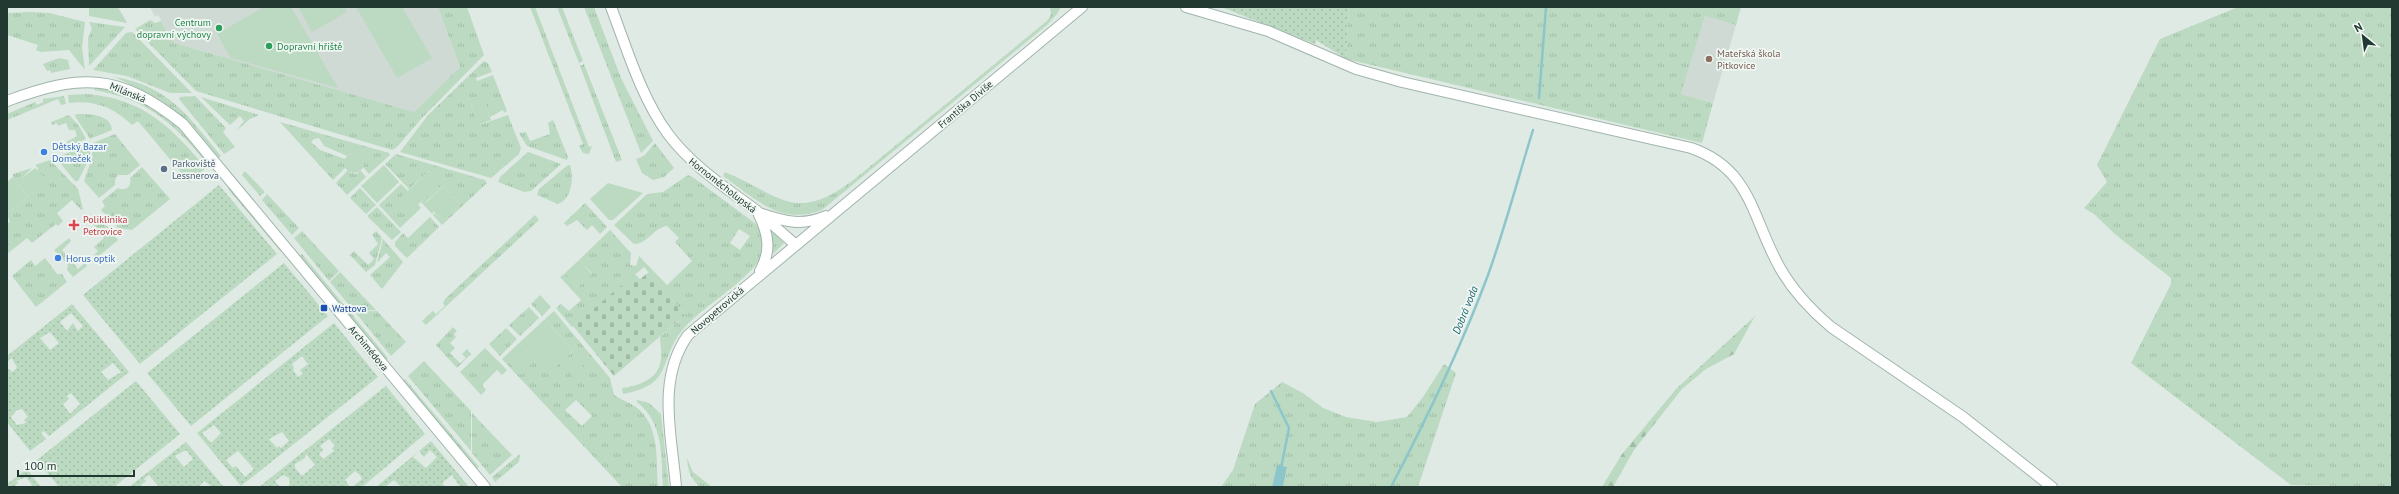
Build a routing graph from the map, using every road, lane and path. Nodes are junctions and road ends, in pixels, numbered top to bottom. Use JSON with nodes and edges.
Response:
{"nodes":[{"id":1,"x":611,"y":7,"type":"edge"},
{"id":2,"x":1082,"y":7,"type":"edge"},
{"id":3,"x":1186,"y":7,"type":"edge"},
{"id":4,"x":7,"y":101,"type":"edge"},
{"id":5,"x":224,"y":172,"type":"joint"},
{"id":6,"x":849,"y":202,"type":"junction"},
{"id":7,"x":757,"y":212,"type":"junction"},
{"id":8,"x":796,"y":245,"type":"junction"},
{"id":9,"x":757,"y":276,"type":"junction"},
{"id":10,"x":485,"y":487,"type":"edge"},
{"id":11,"x":676,"y":487,"type":"edge"},
{"id":12,"x":2052,"y":487,"type":"edge"}],
"edges":[{"from":1,"to":7,"type":"street","name":"Hornoměcholupská"},
{"from":2,"to":6,"type":"street","name":"Františka Diviše"},
{"from":3,"to":12,"type":"street"},
{"from":4,"to":5,"type":"street","name":"Milánská"},
{"from":5,"to":10,"type":"street","name":"Archimédova"},
{"from":6,"to":7,"type":"street"},
{"from":6,"to":8,"type":"street","name":"Novopetrovická"},
{"from":7,"to":8,"type":"street","name":"Hornoměcholupská"},
{"from":7,"to":9,"type":"street"},
{"from":8,"to":9,"type":"street","name":"Novopetrovická"},
{"from":9,"to":11,"type":"street","name":"Novopetrovická"}]}
